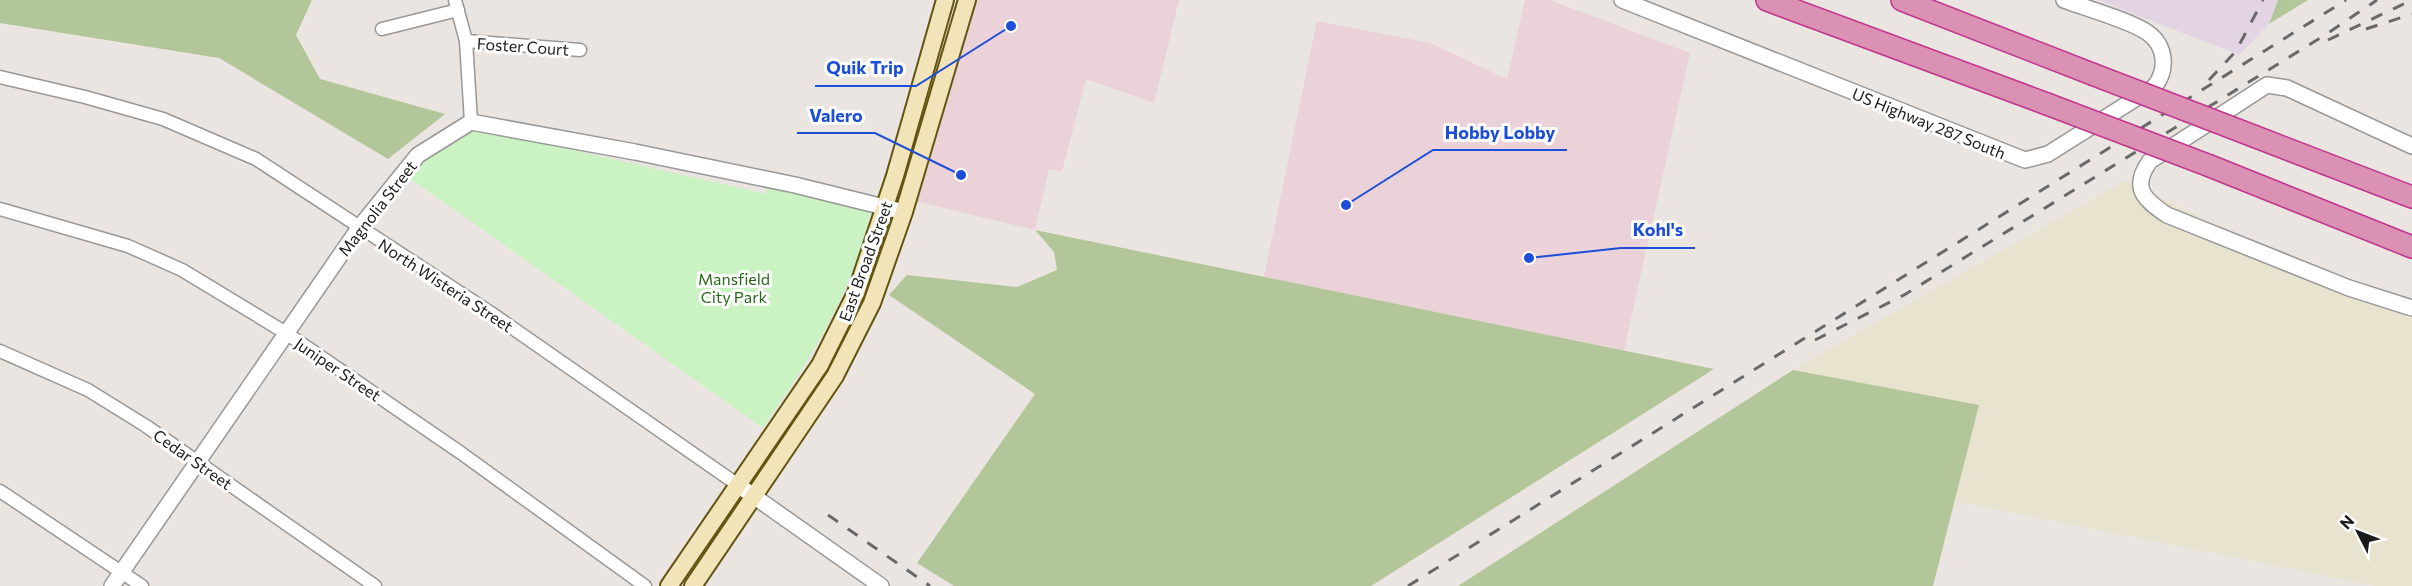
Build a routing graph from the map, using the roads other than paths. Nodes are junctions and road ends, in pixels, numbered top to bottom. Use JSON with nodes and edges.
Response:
{"nodes":[{"id":1,"x":945,"y":0,"type":"edge"},
{"id":2,"x":967,"y":0,"type":"edge"},
{"id":3,"x":1622,"y":0,"type":"edge"},
{"id":4,"x":1767,"y":0,"type":"edge"},
{"id":5,"x":1902,"y":0,"type":"edge"},
{"id":6,"x":1925,"y":0,"type":"edge"},
{"id":7,"x":2064,"y":0,"type":"edge"},
{"id":8,"x":456,"y":5,"type":"edge"},
{"id":9,"x":382,"y":29,"type":"dead end"},
{"id":10,"x":2010,"y":40,"type":"junction"},
{"id":11,"x":466,"y":41,"type":"junction"},
{"id":12,"x":580,"y":50,"type":"dead end"},
{"id":13,"x":0,"y":77,"type":"edge"},
{"id":14,"x":913,"y":114,"type":"junction"},
{"id":15,"x":932,"y":118,"type":"junction"},
{"id":16,"x":471,"y":122,"type":"junction"},
{"id":17,"x":2412,"y":146,"type":"edge"},
{"id":18,"x":2412,"y":197,"type":"edge"},
{"id":19,"x":2294,"y":198,"type":"junction"},
{"id":20,"x":885,"y":207,"type":"junction"},
{"id":21,"x":0,"y":209,"type":"edge"},
{"id":22,"x":904,"y":212,"type":"junction"},
{"id":23,"x":359,"y":228,"type":"junction"},
{"id":24,"x":2412,"y":247,"type":"edge"},
{"id":25,"x":2412,"y":261,"type":"edge"},
{"id":26,"x":856,"y":293,"type":"junction"},
{"id":27,"x":872,"y":303,"type":"junction"},
{"id":28,"x":2412,"y":308,"type":"edge"},
{"id":29,"x":286,"y":333,"type":"junction"},
{"id":30,"x":0,"y":351,"type":"edge"},
{"id":31,"x":820,"y":365,"type":"junction"},
{"id":32,"x":835,"y":376,"type":"junction"},
{"id":33,"x":197,"y":462,"type":"junction"},
{"id":34,"x":738,"y":485,"type":"junction"},
{"id":35,"x":0,"y":491,"type":"edge"},
{"id":36,"x":752,"y":496,"type":"junction"},
{"id":37,"x":121,"y":572,"type":"junction"},
{"id":38,"x":112,"y":586,"type":"edge"},
{"id":39,"x":142,"y":586,"type":"edge"},
{"id":40,"x":375,"y":586,"type":"edge"},
{"id":41,"x":645,"y":586,"type":"edge"},
{"id":42,"x":669,"y":586,"type":"edge"},
{"id":43,"x":693,"y":586,"type":"edge"},
{"id":44,"x":882,"y":586,"type":"edge"}],
"edges":[{"from":1,"to":14,"type":"main road","name":"East Broad Street"},
{"from":2,"to":15,"type":"main road","name":"East Broad Street"},
{"from":3,"to":7,"type":"street","name":"US Highway 287 South"},
{"from":4,"to":19,"type":"highway","bridge":true},
{"from":5,"to":10,"type":"highway"},
{"from":6,"to":10,"type":"highway"},
{"from":8,"to":9,"type":"street"},
{"from":8,"to":11,"type":"street"},
{"from":10,"to":18,"type":"highway","bridge":true},
{"from":11,"to":12,"type":"street","name":"Foster Court"},
{"from":11,"to":16,"type":"street"},
{"from":13,"to":23,"type":"street","name":"North Wisteria Street"},
{"from":14,"to":15,"type":"main road"},
{"from":14,"to":20,"type":"main road","name":"East Broad Street"},
{"from":15,"to":22,"type":"main road","name":"East Broad Street"},
{"from":16,"to":20,"type":"street"},
{"from":16,"to":23,"type":"street","name":"Magnolia Street"},
{"from":17,"to":28,"type":"street"},
{"from":19,"to":24,"type":"highway"},
{"from":19,"to":25,"type":"highway"},
{"from":20,"to":22,"type":"street"},
{"from":20,"to":26,"type":"main road","name":"East Broad Street"},
{"from":21,"to":29,"type":"street","name":"Juniper Street"},
{"from":22,"to":27,"type":"main road","name":"East Broad Street"},
{"from":23,"to":29,"type":"street","name":"Magnolia Street"},
{"from":23,"to":34,"type":"street","name":"North Wisteria Street"},
{"from":26,"to":27,"type":"main road"},
{"from":26,"to":31,"type":"main road","name":"East Broad Street"},
{"from":27,"to":32,"type":"main road","name":"East Broad Street"},
{"from":29,"to":33,"type":"street","name":"Magnolia Street"},
{"from":29,"to":41,"type":"street","name":"Juniper Street"},
{"from":30,"to":33,"type":"street","name":"Cedar Street"},
{"from":31,"to":32,"type":"main road"},
{"from":31,"to":34,"type":"main road","name":"East Broad Street"},
{"from":32,"to":36,"type":"main road","name":"East Broad Street"},
{"from":33,"to":37,"type":"street","name":"Magnolia Street"},
{"from":33,"to":40,"type":"street","name":"Cedar Street"},
{"from":34,"to":36,"type":"street"},
{"from":34,"to":42,"type":"main road","name":"East Broad Street"},
{"from":35,"to":37,"type":"street"},
{"from":36,"to":43,"type":"main road","name":"East Broad Street"},
{"from":36,"to":44,"type":"street"},
{"from":37,"to":38,"type":"street","name":"Magnolia Street"},
{"from":37,"to":39,"type":"street"}]}
